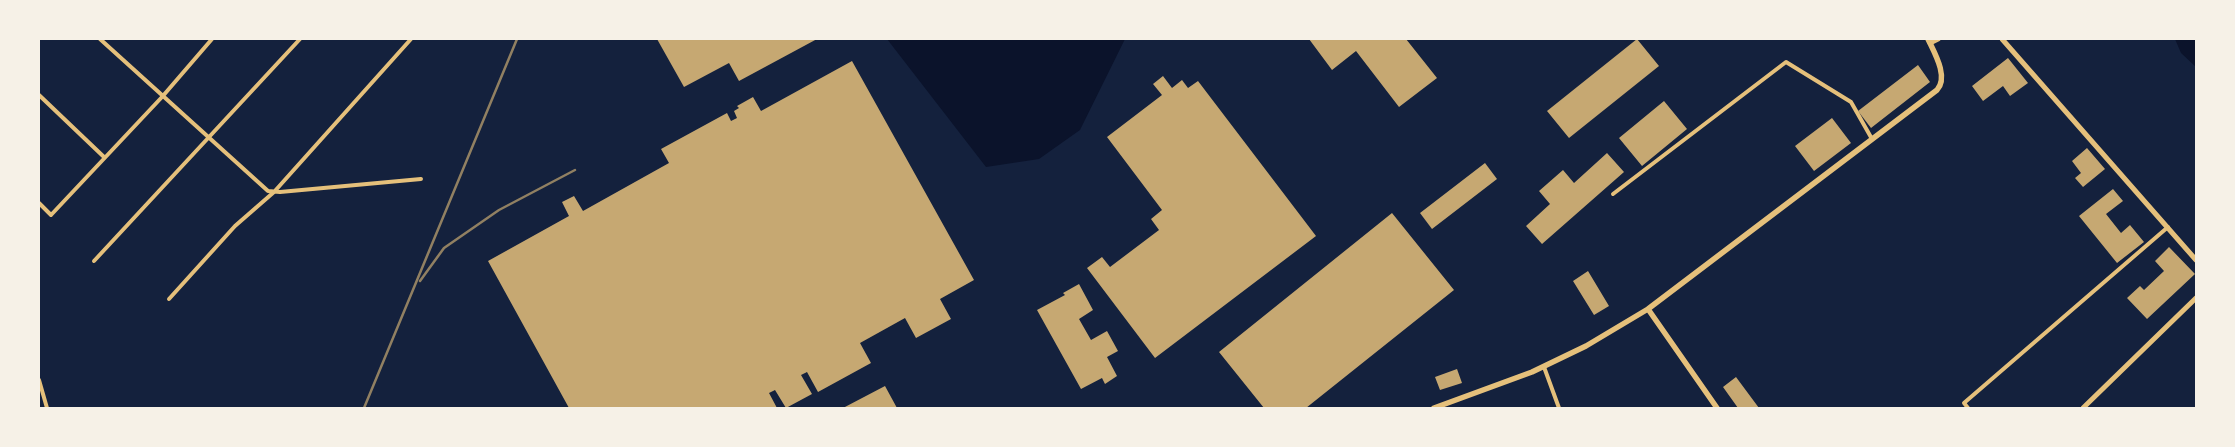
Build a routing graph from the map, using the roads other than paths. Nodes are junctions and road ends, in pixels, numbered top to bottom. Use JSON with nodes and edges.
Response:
{"nodes":[{"id":1,"x":100,"y":39,"type":"edge"},
{"id":2,"x":212,"y":39,"type":"edge"},
{"id":3,"x":300,"y":39,"type":"edge"},
{"id":4,"x":411,"y":39,"type":"edge"},
{"id":5,"x":1938,"y":39,"type":"edge"},
{"id":6,"x":2002,"y":39,"type":"edge"},
{"id":7,"x":1929,"y":41,"type":"edge"},
{"id":8,"x":39,"y":95,"type":"edge"},
{"id":9,"x":162,"y":97,"type":"junction"},
{"id":10,"x":210,"y":137,"type":"junction"},
{"id":11,"x":1872,"y":139,"type":"junction"},
{"id":12,"x":104,"y":158,"type":"junction"},
{"id":13,"x":421,"y":179,"type":"dead end"},
{"id":14,"x":274,"y":192,"type":"junction"},
{"id":15,"x":1613,"y":194,"type":"dead end"},
{"id":16,"x":39,"y":203,"type":"edge"},
{"id":17,"x":2168,"y":227,"type":"junction"},
{"id":18,"x":2196,"y":260,"type":"edge"},
{"id":19,"x":94,"y":261,"type":"dead end"},
{"id":20,"x":2196,"y":298,"type":"edge"},
{"id":21,"x":169,"y":299,"type":"dead end"},
{"id":22,"x":1648,"y":309,"type":"junction"},
{"id":23,"x":1544,"y":367,"type":"junction"},
{"id":24,"x":39,"y":380,"type":"edge"},
{"id":25,"x":46,"y":408,"type":"edge"},
{"id":26,"x":1434,"y":408,"type":"edge"},
{"id":27,"x":1559,"y":408,"type":"edge"},
{"id":28,"x":1717,"y":408,"type":"edge"},
{"id":29,"x":1968,"y":408,"type":"edge"},
{"id":30,"x":2083,"y":408,"type":"edge"}],
"edges":[{"from":1,"to":9,"type":"street"},
{"from":2,"to":9,"type":"street"},
{"from":3,"to":10,"type":"street"},
{"from":4,"to":14,"type":"street"},
{"from":5,"to":7,"type":"street"},
{"from":6,"to":17,"type":"street"},
{"from":7,"to":11,"type":"main road"},
{"from":8,"to":12,"type":"street"},
{"from":9,"to":10,"type":"street"},
{"from":9,"to":12,"type":"street"},
{"from":10,"to":14,"type":"street"},
{"from":10,"to":19,"type":"street"},
{"from":11,"to":15,"type":"street"},
{"from":11,"to":22,"type":"main road"},
{"from":12,"to":16,"type":"street"},
{"from":13,"to":14,"type":"street"},
{"from":14,"to":21,"type":"street"},
{"from":17,"to":18,"type":"street"},
{"from":17,"to":29,"type":"street"},
{"from":20,"to":30,"type":"street"},
{"from":22,"to":23,"type":"main road"},
{"from":22,"to":28,"type":"main road"},
{"from":23,"to":26,"type":"main road"},
{"from":23,"to":27,"type":"street"},
{"from":24,"to":25,"type":"street"}]}
